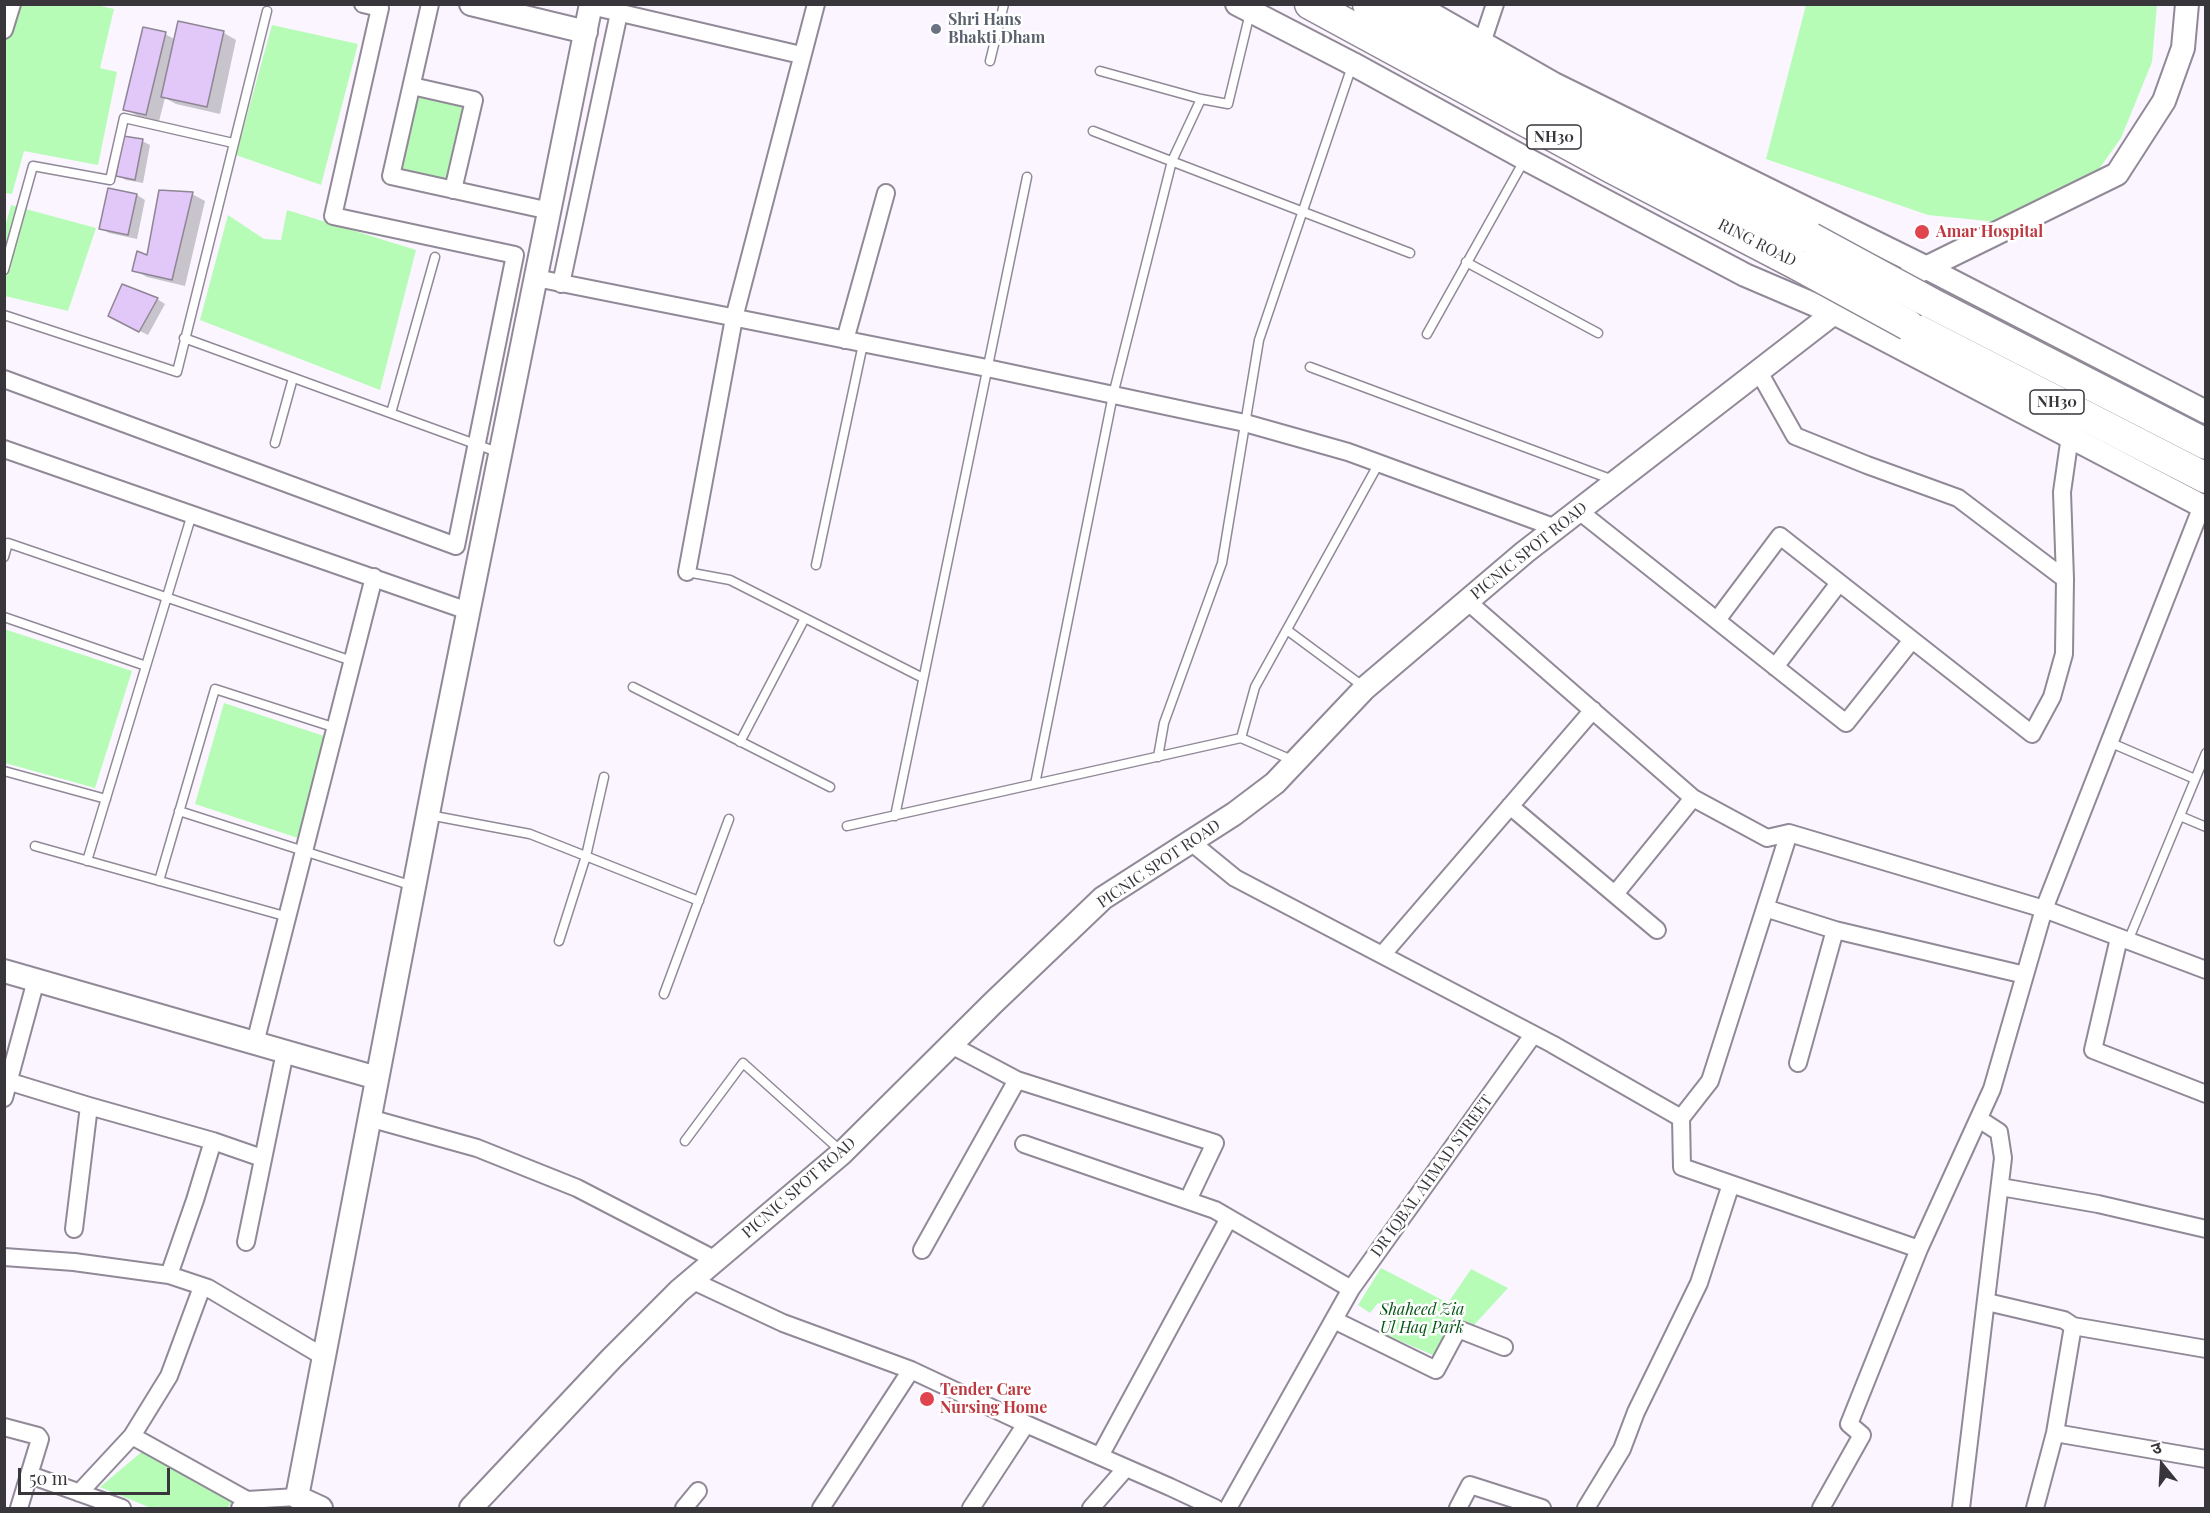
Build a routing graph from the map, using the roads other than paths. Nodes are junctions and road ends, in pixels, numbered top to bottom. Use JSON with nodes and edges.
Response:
{"nodes":[{"id":1,"x":12,"y":4,"type":"edge"},
{"id":2,"x":363,"y":4,"type":"edge"},
{"id":3,"x":430,"y":4,"type":"edge"},
{"id":4,"x":471,"y":4,"type":"edge"},
{"id":5,"x":816,"y":4,"type":"edge"},
{"id":6,"x":1004,"y":4,"type":"edge"},
{"id":7,"x":1310,"y":4,"type":"edge"},
{"id":8,"x":1368,"y":4,"type":"edge"},
{"id":9,"x":1414,"y":4,"type":"edge"},
{"id":10,"x":1495,"y":4,"type":"edge"},
{"id":11,"x":2187,"y":4,"type":"edge"},
{"id":12,"x":591,"y":5,"type":"edge"},
{"id":13,"x":1244,"y":8,"type":"edge"},
{"id":14,"x":267,"y":11,"type":"dead end"},
{"id":15,"x":619,"y":13,"type":"junction"},
{"id":16,"x":4,"y":30,"type":"edge"},
{"id":17,"x":586,"y":32,"type":"junction"},
{"id":18,"x":1482,"y":43,"type":"junction"},
{"id":19,"x":801,"y":55,"type":"junction"},
{"id":20,"x":990,"y":61,"type":"dead end"},
{"id":21,"x":1353,"y":64,"type":"junction"},
{"id":22,"x":1100,"y":71,"type":"dead end"},
{"id":23,"x":412,"y":86,"type":"junction"},
{"id":24,"x":1201,"y":99,"type":"junction"},
{"id":25,"x":1093,"y":131,"type":"dead end"},
{"id":26,"x":233,"y":143,"type":"junction"},
{"id":27,"x":1526,"y":159,"type":"junction"},
{"id":28,"x":1172,"y":161,"type":"junction"},
{"id":29,"x":1027,"y":177,"type":"dead end"},
{"id":30,"x":453,"y":190,"type":"junction"},
{"id":31,"x":886,"y":193,"type":"dead end"},
{"id":32,"x":550,"y":211,"type":"junction"},
{"id":33,"x":1302,"y":211,"type":"junction"},
{"id":34,"x":1818,"y":228,"type":"junction"},
{"id":35,"x":1410,"y":253,"type":"dead end"},
{"id":36,"x":435,"y":257,"type":"dead end"},
{"id":37,"x":1466,"y":262,"type":"junction"},
{"id":38,"x":1925,"y":267,"type":"junction"},
{"id":39,"x":4,"y":270,"type":"edge"},
{"id":40,"x":536,"y":278,"type":"junction"},
{"id":41,"x":561,"y":284,"type":"junction"},
{"id":42,"x":1789,"y":294,"type":"junction"},
{"id":43,"x":1834,"y":313,"type":"junction"},
{"id":44,"x":4,"y":315,"type":"edge"},
{"id":45,"x":734,"y":318,"type":"junction"},
{"id":46,"x":1598,"y":333,"type":"dead end"},
{"id":47,"x":1427,"y":334,"type":"dead end"},
{"id":48,"x":184,"y":338,"type":"junction"},
{"id":49,"x":845,"y":340,"type":"junction"},
{"id":50,"x":863,"y":344,"type":"junction"},
{"id":51,"x":1310,"y":367,"type":"dead end"},
{"id":52,"x":987,"y":368,"type":"junction"},
{"id":53,"x":1759,"y":372,"type":"junction"},
{"id":54,"x":293,"y":378,"type":"junction"},
{"id":55,"x":4,"y":379,"type":"edge"},
{"id":56,"x":1113,"y":395,"type":"junction"},
{"id":57,"x":2205,"y":412,"type":"edge"},
{"id":58,"x":391,"y":413,"type":"junction"},
{"id":59,"x":1245,"y":423,"type":"junction"},
{"id":60,"x":2070,"y":436,"type":"junction"},
{"id":61,"x":275,"y":443,"type":"dead end"},
{"id":62,"x":2205,"y":444,"type":"edge"},
{"id":63,"x":476,"y":445,"type":"junction"},
{"id":64,"x":4,"y":448,"type":"edge"},
{"id":65,"x":500,"y":453,"type":"junction"},
{"id":66,"x":1379,"y":463,"type":"junction"},
{"id":67,"x":1616,"y":482,"type":"junction"},
{"id":68,"x":2204,"y":497,"type":"edge"},
{"id":69,"x":1579,"y":510,"type":"junction"},
{"id":70,"x":192,"y":514,"type":"junction"},
{"id":71,"x":1556,"y":528,"type":"junction"},
{"id":72,"x":4,"y":557,"type":"edge"},
{"id":73,"x":816,"y":565,"type":"dead end"},
{"id":74,"x":687,"y":572,"type":"joint"},
{"id":75,"x":374,"y":577,"type":"junction"},
{"id":76,"x":2065,"y":579,"type":"junction"},
{"id":77,"x":1839,"y":583,"type":"junction"},
{"id":78,"x":166,"y":598,"type":"junction"},
{"id":79,"x":1467,"y":601,"type":"junction"},
{"id":80,"x":468,"y":611,"type":"junction"},
{"id":81,"x":4,"y":617,"type":"edge"},
{"id":82,"x":805,"y":618,"type":"junction"},
{"id":83,"x":1717,"y":620,"type":"junction"},
{"id":84,"x":1287,"y":630,"type":"junction"},
{"id":85,"x":1912,"y":640,"type":"junction"},
{"id":86,"x":352,"y":661,"type":"junction"},
{"id":87,"x":146,"y":666,"type":"junction"},
{"id":88,"x":1775,"y":667,"type":"junction"},
{"id":89,"x":923,"y":678,"type":"junction"},
{"id":90,"x":633,"y":687,"type":"dead end"},
{"id":91,"x":1365,"y":688,"type":"junction"},
{"id":92,"x":1593,"y":710,"type":"junction"},
{"id":93,"x":336,"y":728,"type":"junction"},
{"id":94,"x":1240,"y":738,"type":"junction"},
{"id":95,"x":740,"y":742,"type":"junction"},
{"id":96,"x":2109,"y":742,"type":"junction"},
{"id":97,"x":2205,"y":753,"type":"edge"},
{"id":98,"x":1158,"y":757,"type":"junction"},
{"id":99,"x":1296,"y":762,"type":"junction"},
{"id":100,"x":4,"y":771,"type":"edge"},
{"id":101,"x":604,"y":777,"type":"dead end"},
{"id":102,"x":2195,"y":779,"type":"junction"},
{"id":103,"x":1035,"y":784,"type":"junction"},
{"id":104,"x":830,"y":787,"type":"dead end"},
{"id":105,"x":1693,"y":798,"type":"junction"},
{"id":106,"x":106,"y":799,"type":"junction"},
{"id":107,"x":1510,"y":806,"type":"junction"},
{"id":108,"x":179,"y":812,"type":"junction"},
{"id":109,"x":427,"y":815,"type":"junction"},
{"id":110,"x":895,"y":816,"type":"junction"},
{"id":111,"x":2180,"y":816,"type":"junction"},
{"id":112,"x":729,"y":819,"type":"dead end"},
{"id":113,"x":847,"y":826,"type":"dead end"},
{"id":114,"x":2205,"y":827,"type":"edge"},
{"id":115,"x":1789,"y":833,"type":"junction"},
{"id":116,"x":1191,"y":842,"type":"junction"},
{"id":117,"x":35,"y":846,"type":"dead end"},
{"id":118,"x":304,"y":851,"type":"junction"},
{"id":119,"x":586,"y":856,"type":"junction"},
{"id":120,"x":87,"y":861,"type":"junction"},
{"id":121,"x":159,"y":881,"type":"junction"},
{"id":122,"x":414,"y":886,"type":"junction"},
{"id":123,"x":1615,"y":894,"type":"junction"},
{"id":124,"x":699,"y":901,"type":"junction"},
{"id":125,"x":1765,"y":908,"type":"junction"},
{"id":126,"x":2044,"y":909,"type":"junction"},
{"id":127,"x":288,"y":916,"type":"junction"},
{"id":128,"x":1658,"y":930,"type":"dead end"},
{"id":129,"x":1835,"y":930,"type":"junction"},
{"id":130,"x":2123,"y":939,"type":"junction"},
{"id":131,"x":559,"y":941,"type":"dead end"},
{"id":132,"x":1382,"y":955,"type":"junction"},
{"id":133,"x":2205,"y":970,"type":"edge"},
{"id":134,"x":4,"y":971,"type":"edge"},
{"id":135,"x":2025,"y":975,"type":"junction"},
{"id":136,"x":36,"y":980,"type":"junction"},
{"id":137,"x":664,"y":994,"type":"dead end"},
{"id":138,"x":1533,"y":1035,"type":"junction"},
{"id":139,"x":255,"y":1043,"type":"junction"},
{"id":140,"x":951,"y":1045,"type":"junction"},
{"id":141,"x":285,"y":1052,"type":"junction"},
{"id":142,"x":1798,"y":1063,"type":"dead end"},
{"id":143,"x":377,"y":1078,"type":"junction"},
{"id":144,"x":1017,"y":1080,"type":"junction"},
{"id":145,"x":7,"y":1081,"type":"edge"},
{"id":146,"x":2205,"y":1094,"type":"edge"},
{"id":147,"x":4,"y":1098,"type":"edge"},
{"id":148,"x":89,"y":1106,"type":"junction"},
{"id":149,"x":369,"y":1118,"type":"junction"},
{"id":150,"x":1681,"y":1118,"type":"junction"},
{"id":151,"x":1979,"y":1119,"type":"junction"},
{"id":152,"x":213,"y":1141,"type":"junction"},
{"id":153,"x":686,"y":1141,"type":"dead end"},
{"id":154,"x":1024,"y":1144,"type":"dead end"},
{"id":155,"x":842,"y":1152,"type":"junction"},
{"id":156,"x":262,"y":1158,"type":"junction"},
{"id":157,"x":1731,"y":1184,"type":"junction"},
{"id":158,"x":2001,"y":1187,"type":"junction"},
{"id":159,"x":1188,"y":1200,"type":"junction"},
{"id":160,"x":1229,"y":1218,"type":"junction"},
{"id":161,"x":74,"y":1229,"type":"dead end"},
{"id":162,"x":2205,"y":1229,"type":"edge"},
{"id":163,"x":246,"y":1242,"type":"dead end"},
{"id":164,"x":1919,"y":1249,"type":"junction"},
{"id":165,"x":922,"y":1250,"type":"dead end"},
{"id":166,"x":4,"y":1257,"type":"edge"},
{"id":167,"x":716,"y":1260,"type":"junction"},
{"id":168,"x":168,"y":1275,"type":"junction"},
{"id":169,"x":692,"y":1280,"type":"junction"},
{"id":170,"x":202,"y":1287,"type":"junction"},
{"id":171,"x":1351,"y":1289,"type":"junction"},
{"id":172,"x":1987,"y":1302,"type":"junction"},
{"id":173,"x":1334,"y":1320,"type":"junction"},
{"id":174,"x":2073,"y":1326,"type":"junction"},
{"id":175,"x":1504,"y":1347,"type":"dead end"},
{"id":176,"x":2205,"y":1349,"type":"edge"},
{"id":177,"x":324,"y":1357,"type":"junction"},
{"id":178,"x":911,"y":1370,"type":"junction"},
{"id":179,"x":1026,"y":1424,"type":"junction"},
{"id":180,"x":4,"y":1427,"type":"edge"},
{"id":181,"x":2055,"y":1433,"type":"junction"},
{"id":182,"x":132,"y":1436,"type":"junction"},
{"id":183,"x":1100,"y":1456,"type":"junction"},
{"id":184,"x":2205,"y":1459,"type":"edge"},
{"id":185,"x":1126,"y":1468,"type":"junction"},
{"id":186,"x":30,"y":1475,"type":"junction"},
{"id":187,"x":698,"y":1491,"type":"dead end"},
{"id":188,"x":79,"y":1493,"type":"junction"},
{"id":189,"x":297,"y":1497,"type":"junction"},
{"id":190,"x":243,"y":1504,"type":"edge"},
{"id":191,"x":19,"y":1509,"type":"edge"},
{"id":192,"x":122,"y":1509,"type":"edge"},
{"id":193,"x":321,"y":1509,"type":"edge"},
{"id":194,"x":471,"y":1509,"type":"edge"},
{"id":195,"x":684,"y":1509,"type":"edge"},
{"id":196,"x":821,"y":1509,"type":"edge"},
{"id":197,"x":971,"y":1509,"type":"edge"},
{"id":198,"x":1090,"y":1509,"type":"edge"},
{"id":199,"x":1215,"y":1509,"type":"edge"},
{"id":200,"x":1228,"y":1509,"type":"edge"},
{"id":201,"x":1458,"y":1509,"type":"edge"},
{"id":202,"x":1542,"y":1509,"type":"edge"},
{"id":203,"x":1586,"y":1509,"type":"edge"},
{"id":204,"x":1821,"y":1509,"type":"edge"},
{"id":205,"x":1960,"y":1509,"type":"edge"},
{"id":206,"x":2035,"y":1509,"type":"edge"}],
"edges":[{"from":1,"to":16,"type":"street"},
{"from":2,"to":63,"type":"street"},
{"from":3,"to":23,"type":"street"},
{"from":4,"to":17,"type":"street"},
{"from":5,"to":19,"type":"street"},
{"from":6,"to":20,"type":"lane"},
{"from":7,"to":68,"type":"highway","name":"RING ROAD","number":"NH30","bridge":true},
{"from":8,"to":34,"type":"highway","name":"RING ROAD","number":"NH30"},
{"from":9,"to":18,"type":"street"},
{"from":10,"to":18,"type":"street"},
{"from":11,"to":38,"type":"street"},
{"from":12,"to":15,"type":"street"},
{"from":12,"to":17,"type":"street"},
{"from":13,"to":21,"type":"street"},
{"from":13,"to":24,"type":"lane"},
{"from":14,"to":26,"type":"lane"},
{"from":15,"to":19,"type":"street"},
{"from":15,"to":41,"type":"street"},
{"from":17,"to":32,"type":"street"},
{"from":18,"to":34,"type":"street"},
{"from":19,"to":45,"type":"street"},
{"from":21,"to":27,"type":"street"},
{"from":21,"to":33,"type":"lane"},
{"from":22,"to":24,"type":"lane"},
{"from":23,"to":30,"type":"street"},
{"from":23,"to":30,"type":"street"},
{"from":24,"to":28,"type":"lane"},
{"from":25,"to":28,"type":"lane"},
{"from":26,"to":39,"type":"lane"},
{"from":26,"to":48,"type":"lane"},
{"from":27,"to":37,"type":"lane"},
{"from":27,"to":42,"type":"street"},
{"from":28,"to":33,"type":"lane"},
{"from":28,"to":56,"type":"lane"},
{"from":29,"to":52,"type":"lane"},
{"from":30,"to":32,"type":"street"},
{"from":31,"to":49,"type":"street"},
{"from":32,"to":40,"type":"street"},
{"from":33,"to":35,"type":"lane"},
{"from":33,"to":59,"type":"lane"},
{"from":34,"to":38,"type":"street"},
{"from":34,"to":42,"type":"street"},
{"from":34,"to":62,"type":"highway","name":"RING ROAD","number":"NH30","bridge":true},
{"from":36,"to":58,"type":"lane"},
{"from":37,"to":46,"type":"lane"},
{"from":37,"to":47,"type":"lane"},
{"from":38,"to":43,"type":"street","name":"PICNIC SPOT ROAD"},
{"from":38,"to":57,"type":"street"},
{"from":40,"to":41,"type":"street"},
{"from":40,"to":65,"type":"street"},
{"from":41,"to":45,"type":"street"},
{"from":42,"to":43,"type":"street"},
{"from":43,"to":53,"type":"street","name":"PICNIC SPOT ROAD"},
{"from":43,"to":60,"type":"street"},
{"from":44,"to":48,"type":"lane"},
{"from":45,"to":49,"type":"street"},
{"from":45,"to":74,"type":"street"},
{"from":48,"to":54,"type":"lane"},
{"from":49,"to":50,"type":"street"},
{"from":50,"to":52,"type":"street"},
{"from":50,"to":73,"type":"lane"},
{"from":51,"to":67,"type":"lane"},
{"from":52,"to":56,"type":"street"},
{"from":52,"to":89,"type":"lane"},
{"from":53,"to":67,"type":"street","name":"PICNIC SPOT ROAD"},
{"from":53,"to":76,"type":"street"},
{"from":54,"to":58,"type":"lane"},
{"from":54,"to":61,"type":"lane"},
{"from":55,"to":63,"type":"street"},
{"from":56,"to":59,"type":"street"},
{"from":56,"to":103,"type":"lane"},
{"from":58,"to":63,"type":"lane"},
{"from":59,"to":66,"type":"street"},
{"from":59,"to":98,"type":"lane"},
{"from":60,"to":68,"type":"street"},
{"from":60,"to":76,"type":"street"},
{"from":63,"to":65,"type":"lane"},
{"from":64,"to":70,"type":"street"},
{"from":65,"to":80,"type":"street"},
{"from":66,"to":71,"type":"street"},
{"from":66,"to":84,"type":"lane"},
{"from":67,"to":69,"type":"street","name":"PICNIC SPOT ROAD"},
{"from":68,"to":96,"type":"street"},
{"from":69,"to":71,"type":"street","name":"PICNIC SPOT ROAD"},
{"from":69,"to":83,"type":"street"},
{"from":70,"to":75,"type":"street"},
{"from":70,"to":78,"type":"lane"},
{"from":71,"to":79,"type":"street","name":"PICNIC SPOT ROAD"},
{"from":72,"to":78,"type":"lane"},
{"from":74,"to":82,"type":"lane"},
{"from":75,"to":80,"type":"street"},
{"from":75,"to":86,"type":"street"},
{"from":76,"to":85,"type":"street"},
{"from":77,"to":83,"type":"street"},
{"from":77,"to":85,"type":"street"},
{"from":77,"to":88,"type":"street"},
{"from":78,"to":86,"type":"lane"},
{"from":78,"to":87,"type":"lane"},
{"from":79,"to":91,"type":"street","name":"PICNIC SPOT ROAD"},
{"from":79,"to":92,"type":"street"},
{"from":80,"to":109,"type":"street"},
{"from":81,"to":87,"type":"lane"},
{"from":82,"to":89,"type":"lane"},
{"from":82,"to":95,"type":"lane"},
{"from":83,"to":88,"type":"street"},
{"from":84,"to":91,"type":"lane"},
{"from":84,"to":94,"type":"lane"},
{"from":85,"to":88,"type":"street"},
{"from":86,"to":93,"type":"street"},
{"from":87,"to":106,"type":"lane"},
{"from":89,"to":110,"type":"lane"},
{"from":90,"to":95,"type":"lane"},
{"from":91,"to":99,"type":"street","name":"PICNIC SPOT ROAD"},
{"from":92,"to":105,"type":"street"},
{"from":92,"to":107,"type":"street"},
{"from":93,"to":108,"type":"lane"},
{"from":93,"to":118,"type":"street"},
{"from":94,"to":98,"type":"lane"},
{"from":94,"to":99,"type":"lane"},
{"from":95,"to":104,"type":"lane"},
{"from":96,"to":102,"type":"lane"},
{"from":96,"to":126,"type":"street"},
{"from":97,"to":102,"type":"lane"},
{"from":98,"to":103,"type":"lane"},
{"from":99,"to":116,"type":"street","name":"PICNIC SPOT ROAD"},
{"from":100,"to":106,"type":"lane"},
{"from":101,"to":119,"type":"lane"},
{"from":102,"to":111,"type":"lane"},
{"from":103,"to":110,"type":"lane"},
{"from":105,"to":115,"type":"street"},
{"from":105,"to":123,"type":"street"},
{"from":106,"to":120,"type":"lane"},
{"from":107,"to":123,"type":"street"},
{"from":107,"to":132,"type":"street"},
{"from":108,"to":118,"type":"lane"},
{"from":108,"to":121,"type":"lane"},
{"from":109,"to":119,"type":"lane"},
{"from":109,"to":122,"type":"street"},
{"from":110,"to":113,"type":"lane"},
{"from":111,"to":114,"type":"lane"},
{"from":111,"to":130,"type":"lane"},
{"from":112,"to":124,"type":"lane"},
{"from":115,"to":125,"type":"street"},
{"from":115,"to":126,"type":"street"},
{"from":116,"to":132,"type":"street"},
{"from":116,"to":140,"type":"street","name":"PICNIC SPOT ROAD"},
{"from":117,"to":120,"type":"lane"},
{"from":118,"to":122,"type":"lane"},
{"from":118,"to":127,"type":"street"},
{"from":119,"to":124,"type":"lane"},
{"from":119,"to":131,"type":"lane"},
{"from":120,"to":121,"type":"lane"},
{"from":121,"to":127,"type":"lane"},
{"from":122,"to":143,"type":"street"},
{"from":123,"to":128,"type":"street"},
{"from":124,"to":137,"type":"lane"},
{"from":125,"to":129,"type":"street"},
{"from":125,"to":150,"type":"street"},
{"from":126,"to":130,"type":"street"},
{"from":126,"to":135,"type":"street"},
{"from":127,"to":139,"type":"street"},
{"from":129,"to":135,"type":"street"},
{"from":129,"to":142,"type":"street"},
{"from":130,"to":133,"type":"street"},
{"from":130,"to":146,"type":"street"},
{"from":132,"to":138,"type":"street"},
{"from":134,"to":136,"type":"street"},
{"from":135,"to":151,"type":"street"},
{"from":136,"to":139,"type":"street"},
{"from":136,"to":145,"type":"street"},
{"from":138,"to":150,"type":"street"},
{"from":138,"to":171,"type":"street","name":"DR IQBAL AHMAD STREET"},
{"from":139,"to":141,"type":"street"},
{"from":140,"to":144,"type":"street"},
{"from":140,"to":155,"type":"street","name":"PICNIC SPOT ROAD"},
{"from":141,"to":143,"type":"street"},
{"from":141,"to":156,"type":"street"},
{"from":143,"to":149,"type":"street"},
{"from":144,"to":159,"type":"street"},
{"from":144,"to":165,"type":"street"},
{"from":145,"to":147,"type":"street"},
{"from":145,"to":148,"type":"street"},
{"from":148,"to":152,"type":"street"},
{"from":148,"to":161,"type":"street"},
{"from":149,"to":167,"type":"street"},
{"from":149,"to":177,"type":"street"},
{"from":150,"to":157,"type":"street"},
{"from":151,"to":158,"type":"street"},
{"from":151,"to":164,"type":"street"},
{"from":152,"to":156,"type":"street"},
{"from":152,"to":168,"type":"street"},
{"from":153,"to":155,"type":"lane"},
{"from":154,"to":159,"type":"street"},
{"from":155,"to":167,"type":"street","name":"PICNIC SPOT ROAD"},
{"from":156,"to":163,"type":"street"},
{"from":157,"to":164,"type":"street"},
{"from":157,"to":203,"type":"street"},
{"from":158,"to":162,"type":"street"},
{"from":158,"to":172,"type":"street"},
{"from":159,"to":160,"type":"street"},
{"from":160,"to":171,"type":"street"},
{"from":160,"to":183,"type":"street"},
{"from":164,"to":204,"type":"street"},
{"from":166,"to":168,"type":"street"},
{"from":167,"to":169,"type":"street","name":"PICNIC SPOT ROAD"},
{"from":168,"to":170,"type":"street"},
{"from":169,"to":178,"type":"street"},
{"from":169,"to":194,"type":"street","name":"PICNIC SPOT ROAD"},
{"from":170,"to":177,"type":"street"},
{"from":170,"to":182,"type":"street"},
{"from":171,"to":173,"type":"street","name":"DR IQBAL AHMAD STREET"},
{"from":172,"to":174,"type":"street"},
{"from":172,"to":205,"type":"street"},
{"from":173,"to":175,"type":"street"},
{"from":173,"to":200,"type":"street","name":"DR IQBAL AHMAD STREET"},
{"from":174,"to":176,"type":"street"},
{"from":174,"to":181,"type":"street"},
{"from":177,"to":189,"type":"street"},
{"from":178,"to":179,"type":"street"},
{"from":178,"to":196,"type":"street"},
{"from":179,"to":183,"type":"street"},
{"from":179,"to":197,"type":"street"},
{"from":180,"to":186,"type":"street"},
{"from":181,"to":184,"type":"street"},
{"from":181,"to":206,"type":"street"},
{"from":182,"to":188,"type":"street"},
{"from":182,"to":190,"type":"street"},
{"from":183,"to":185,"type":"street"},
{"from":185,"to":198,"type":"street"},
{"from":185,"to":199,"type":"street"},
{"from":186,"to":188,"type":"street"},
{"from":186,"to":191,"type":"street"},
{"from":187,"to":195,"type":"street"},
{"from":188,"to":192,"type":"street"},
{"from":189,"to":190,"type":"street"},
{"from":189,"to":193,"type":"street"},
{"from":201,"to":202,"type":"street"}]}
